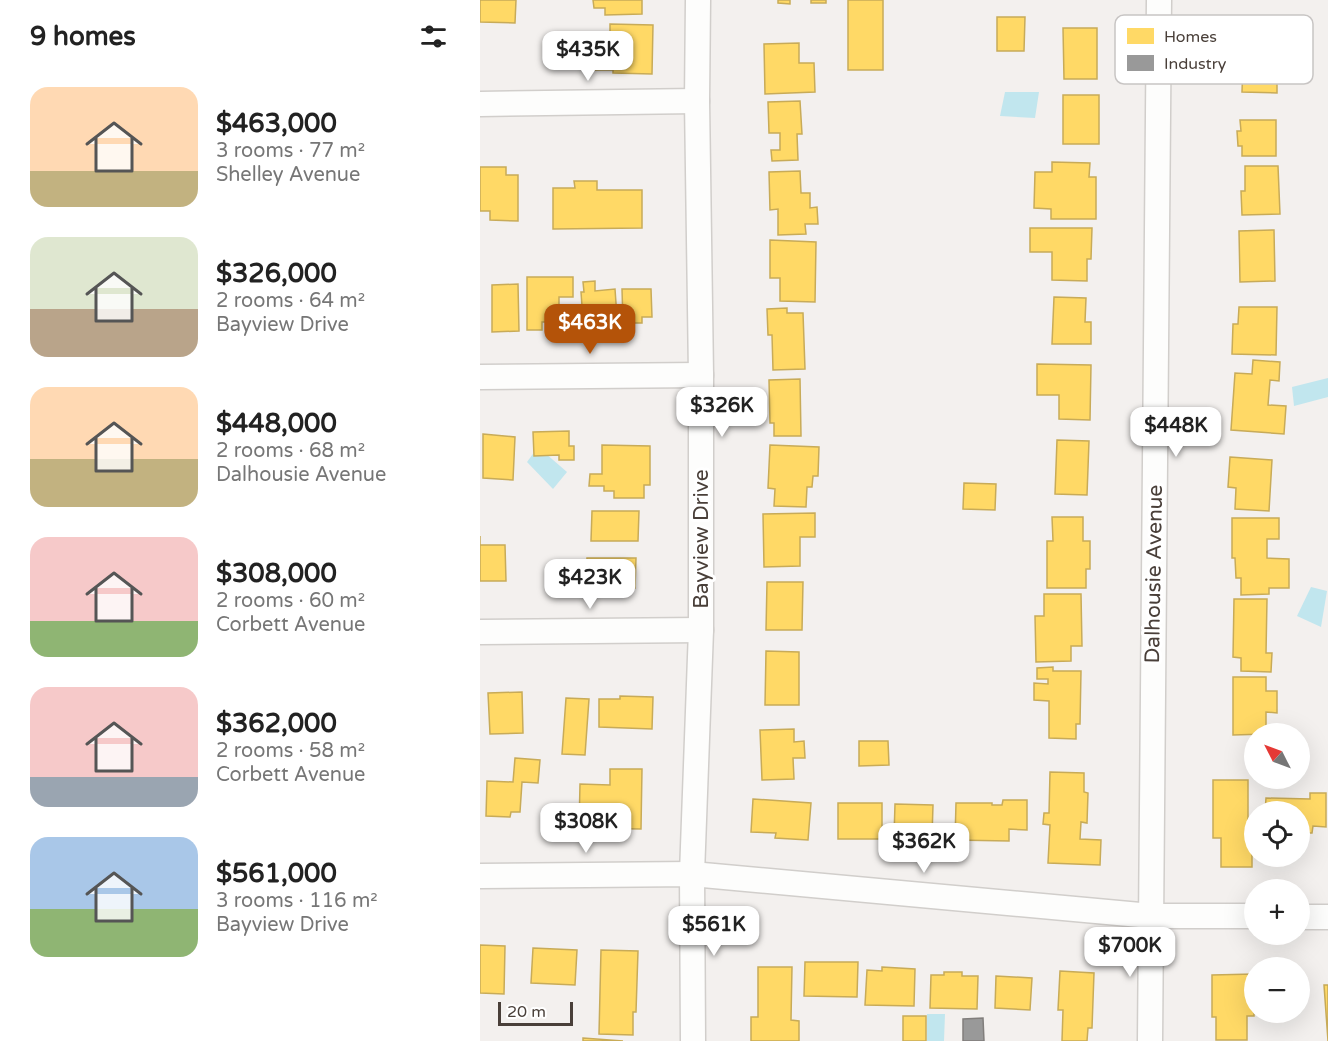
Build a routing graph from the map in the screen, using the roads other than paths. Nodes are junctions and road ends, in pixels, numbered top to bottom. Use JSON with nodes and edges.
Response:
{"nodes":[{"id":1,"x":698,"y":0,"type":"edge"},
{"id":2,"x":1160,"y":0,"type":"edge"},
{"id":3,"x":1160,"y":15,"type":"edge"},
{"id":4,"x":1159,"y":84,"type":"edge"},
{"id":5,"x":697,"y":101,"type":"junction"},
{"id":6,"x":480,"y":104,"type":"edge"},
{"id":7,"x":701,"y":375,"type":"junction"},
{"id":8,"x":480,"y":376,"type":"edge"},
{"id":9,"x":701,"y":630,"type":"junction"},
{"id":10,"x":480,"y":632,"type":"edge"},
{"id":11,"x":692,"y":874,"type":"junction"},
{"id":12,"x":480,"y":876,"type":"edge"},
{"id":13,"x":1151,"y":916,"type":"junction"},
{"id":14,"x":1244,"y":916,"type":"edge"},
{"id":15,"x":1310,"y":917,"type":"edge"},
{"id":16,"x":1328,"y":917,"type":"edge"},
{"id":17,"x":693,"y":1041,"type":"edge"},
{"id":18,"x":1150,"y":1041,"type":"edge"}],
"edges":[{"from":1,"to":5,"type":"street","name":"Bayview Drive"},
{"from":2,"to":3,"type":"street","name":"Dalhousie Avenue"},
{"from":4,"to":13,"type":"street","name":"Dalhousie Avenue"},
{"from":5,"to":6,"type":"street"},
{"from":5,"to":7,"type":"street","name":"Bayview Drive"},
{"from":7,"to":8,"type":"street"},
{"from":7,"to":9,"type":"street","name":"Bayview Drive"},
{"from":9,"to":10,"type":"street"},
{"from":9,"to":11,"type":"street","name":"Bayview Drive"},
{"from":11,"to":12,"type":"street"},
{"from":11,"to":13,"type":"street"},
{"from":11,"to":17,"type":"street","name":"Bayview Drive"},
{"from":13,"to":14,"type":"street"},
{"from":13,"to":18,"type":"street","name":"Dalhousie Avenue"},
{"from":15,"to":16,"type":"street"}]}
